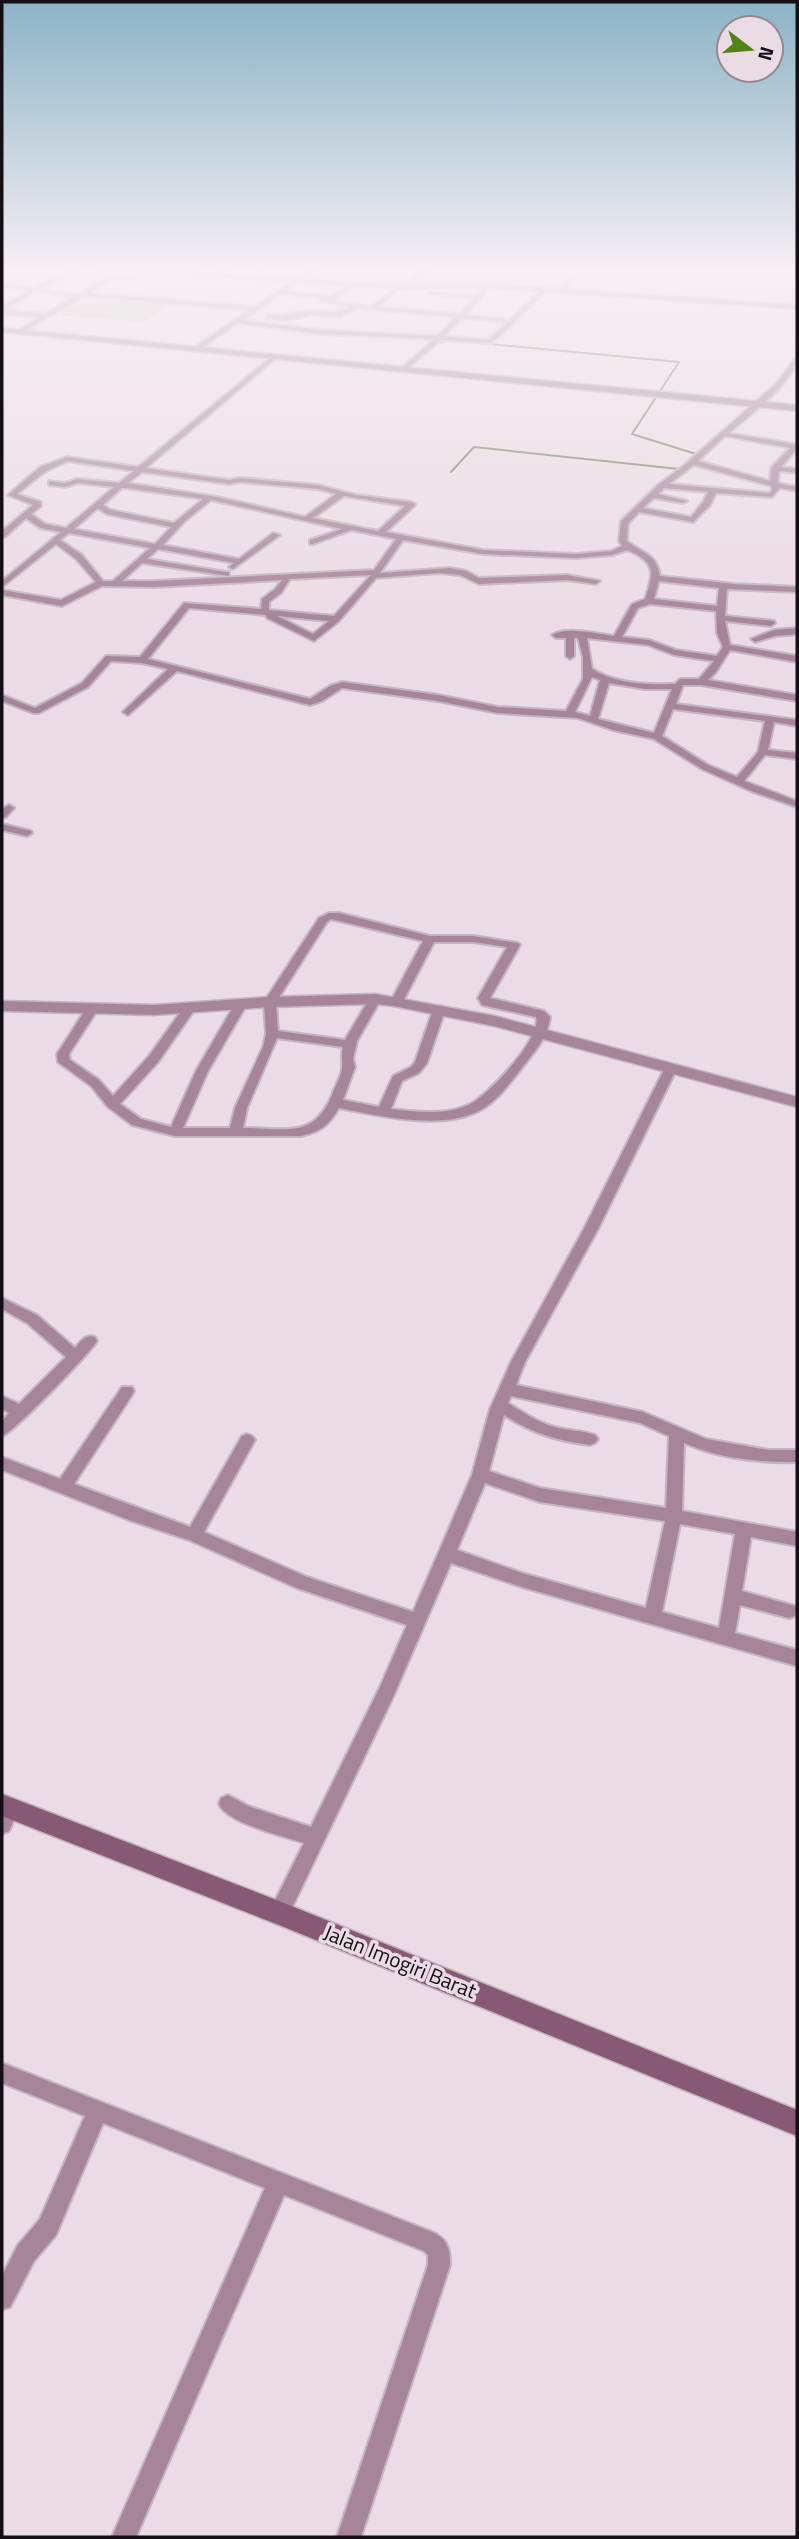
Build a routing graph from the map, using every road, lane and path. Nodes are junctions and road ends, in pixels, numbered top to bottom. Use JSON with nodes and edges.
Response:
{"nodes":[{"id":1,"x":238,"y":387,"type":"edge"},
{"id":2,"x":584,"y":387,"type":"edge"},
{"id":3,"x":774,"y":387,"type":"edge"},
{"id":4,"x":754,"y":404,"type":"junction"},
{"id":5,"x":797,"y":408,"type":"edge"},
{"id":6,"x":725,"y":434,"type":"junction"},
{"id":7,"x":797,"y":446,"type":"edge"},
{"id":8,"x":692,"y":462,"type":"junction"},
{"id":9,"x":99,"y":463,"type":"junction"},
{"id":10,"x":775,"y":468,"type":"junction"},
{"id":11,"x":142,"y":469,"type":"junction"},
{"id":12,"x":797,"y":471,"type":"edge"},
{"id":13,"x":78,"y":481,"type":"junction"},
{"id":14,"x":231,"y":482,"type":"junction"},
{"id":15,"x":51,"y":483,"type":"dead end"},
{"id":16,"x":774,"y":483,"type":"junction"},
{"id":17,"x":123,"y":485,"type":"junction"},
{"id":18,"x":662,"y":486,"type":"junction"},
{"id":19,"x":797,"y":488,"type":"edge"},
{"id":20,"x":713,"y":490,"type":"junction"},
{"id":21,"x":343,"y":493,"type":"junction"},
{"id":22,"x":653,"y":496,"type":"junction"},
{"id":23,"x":212,"y":498,"type":"junction"},
{"id":24,"x":683,"y":501,"type":"dead end"},
{"id":25,"x":98,"y":505,"type":"junction"},
{"id":26,"x":639,"y":510,"type":"junction"},
{"id":27,"x":27,"y":514,"type":"junction"},
{"id":28,"x":307,"y":519,"type":"junction"},
{"id":29,"x":173,"y":526,"type":"junction"},
{"id":30,"x":349,"y":528,"type":"junction"},
{"id":31,"x":69,"y":530,"type":"junction"},
{"id":32,"x":380,"y":533,"type":"junction"},
{"id":33,"x":2,"y":535,"type":"edge"},
{"id":34,"x":276,"y":535,"type":"dead end"},
{"id":35,"x":400,"y":538,"type":"junction"},
{"id":36,"x":55,"y":540,"type":"junction"},
{"id":37,"x":313,"y":541,"type":"dead end"},
{"id":38,"x":628,"y":547,"type":"junction"},
{"id":39,"x":156,"y":548,"type":"junction"},
{"id":40,"x":142,"y":561,"type":"junction"},
{"id":41,"x":239,"y":561,"type":"junction"},
{"id":42,"x":375,"y":574,"type":"junction"},
{"id":43,"x":287,"y":578,"type":"junction"},
{"id":44,"x":656,"y":578,"type":"junction"},
{"id":45,"x":219,"y":579,"type":"junction"},
{"id":46,"x":596,"y":581,"type":"dead end"},
{"id":47,"x":101,"y":583,"type":"junction"},
{"id":48,"x":115,"y":583,"type":"junction"},
{"id":49,"x":2,"y":585,"type":"edge"},
{"id":50,"x":723,"y":586,"type":"junction"},
{"id":51,"x":797,"y":590,"type":"edge"},
{"id":52,"x":2,"y":593,"type":"edge"},
{"id":53,"x":649,"y":601,"type":"junction"},
{"id":54,"x":201,"y":606,"type":"junction"},
{"id":55,"x":265,"y":610,"type":"junction"},
{"id":56,"x":720,"y":613,"type":"junction"},
{"id":57,"x":336,"y":619,"type":"junction"},
{"id":58,"x":771,"y":623,"type":"dead end"},
{"id":59,"x":797,"y":631,"type":"edge"},
{"id":60,"x":556,"y":635,"type":"dead end"},
{"id":61,"x":570,"y":635,"type":"junction"},
{"id":62,"x":582,"y":635,"type":"junction"},
{"id":63,"x":617,"y":638,"type":"junction"},
{"id":64,"x":755,"y":639,"type":"dead end"},
{"id":65,"x":727,"y":647,"type":"junction"},
{"id":66,"x":570,"y":656,"type":"dead end"},
{"id":67,"x":719,"y":659,"type":"junction"},
{"id":68,"x":797,"y":659,"type":"edge"},
{"id":69,"x":142,"y":660,"type":"junction"},
{"id":70,"x":173,"y":670,"type":"junction"},
{"id":71,"x":589,"y":670,"type":"junction"},
{"id":72,"x":606,"y":680,"type":"junction"},
{"id":73,"x":701,"y":682,"type":"junction"},
{"id":74,"x":678,"y":685,"type":"junction"},
{"id":75,"x":2,"y":698,"type":"edge"},
{"id":76,"x":797,"y":698,"type":"edge"},
{"id":77,"x":671,"y":706,"type":"junction"},
{"id":78,"x":128,"y":712,"type":"dead end"},
{"id":79,"x":570,"y":713,"type":"junction"},
{"id":80,"x":770,"y":719,"type":"junction"},
{"id":81,"x":593,"y":720,"type":"junction"},
{"id":82,"x":797,"y":723,"type":"edge"},
{"id":83,"x":657,"y":737,"type":"junction"},
{"id":84,"x":763,"y":752,"type":"junction"},
{"id":85,"x":797,"y":756,"type":"edge"},
{"id":86,"x":738,"y":782,"type":"junction"},
{"id":87,"x":797,"y":804,"type":"edge"},
{"id":88,"x":2,"y":827,"type":"edge"},
{"id":89,"x":27,"y":833,"type":"dead end"},
{"id":90,"x":430,"y":939,"type":"junction"},
{"id":91,"x":375,"y":999,"type":"junction"},
{"id":92,"x":397,"y":1001,"type":"junction"},
{"id":93,"x":270,"y":1002,"type":"junction"},
{"id":94,"x":241,"y":1004,"type":"junction"},
{"id":95,"x":2,"y":1006,"type":"edge"},
{"id":96,"x":92,"y":1009,"type":"junction"},
{"id":97,"x":190,"y":1009,"type":"junction"},
{"id":98,"x":439,"y":1010,"type":"junction"},
{"id":99,"x":272,"y":1034,"type":"junction"},
{"id":100,"x":541,"y":1034,"type":"junction"},
{"id":101,"x":350,"y":1044,"type":"junction"},
{"id":102,"x":671,"y":1069,"type":"junction"},
{"id":103,"x":797,"y":1102,"type":"edge"},
{"id":104,"x":337,"y":1103,"type":"junction"},
{"id":105,"x":112,"y":1104,"type":"junction"},
{"id":106,"x":384,"y":1111,"type":"junction"},
{"id":107,"x":175,"y":1132,"type":"junction"},
{"id":108,"x":235,"y":1132,"type":"junction"},
{"id":109,"x":2,"y":1303,"type":"edge"},
{"id":110,"x":90,"y":1341,"type":"dead end"},
{"id":111,"x":75,"y":1357,"type":"junction"},
{"id":112,"x":506,"y":1390,"type":"junction"},
{"id":113,"x":127,"y":1391,"type":"dead end"},
{"id":114,"x":2,"y":1402,"type":"edge"},
{"id":115,"x":500,"y":1405,"type":"junction"},
{"id":116,"x":20,"y":1412,"type":"junction"},
{"id":117,"x":2,"y":1430,"type":"edge"},
{"id":118,"x":677,"y":1433,"type":"junction"},
{"id":119,"x":590,"y":1439,"type":"dead end"},
{"id":120,"x":247,"y":1440,"type":"dead end"},
{"id":121,"x":797,"y":1455,"type":"edge"},
{"id":122,"x":2,"y":1463,"type":"edge"},
{"id":123,"x":480,"y":1475,"type":"junction"},
{"id":124,"x":64,"y":1486,"type":"junction"},
{"id":125,"x":674,"y":1516,"type":"junction"},
{"id":126,"x":744,"y":1530,"type":"junction"},
{"id":127,"x":194,"y":1535,"type":"junction"},
{"id":128,"x":797,"y":1539,"type":"edge"},
{"id":129,"x":447,"y":1554,"type":"junction"},
{"id":130,"x":733,"y":1596,"type":"junction"},
{"id":131,"x":789,"y":1611,"type":"dead end"},
{"id":132,"x":653,"y":1616,"type":"junction"},
{"id":133,"x":417,"y":1621,"type":"junction"},
{"id":134,"x":726,"y":1637,"type":"junction"},
{"id":135,"x":797,"y":1658,"type":"edge"},
{"id":136,"x":228,"y":1804,"type":"dead end"},
{"id":137,"x":5,"y":1813,"type":"edge"},
{"id":138,"x":314,"y":1837,"type":"junction"},
{"id":139,"x":279,"y":1913,"type":"junction"},
{"id":140,"x":2,"y":2073,"type":"edge"},
{"id":141,"x":98,"y":2111,"type":"junction"},
{"id":142,"x":797,"y":2123,"type":"edge"},
{"id":143,"x":278,"y":2183,"type":"junction"},
{"id":144,"x":2,"y":2299,"type":"edge"},
{"id":145,"x":124,"y":2537,"type":"edge"},
{"id":146,"x":349,"y":2537,"type":"edge"}],
"edges":[{"from":1,"to":11,"type":"street"},
{"from":2,"to":4,"type":"street"},
{"from":3,"to":4,"type":"street"},
{"from":4,"to":5,"type":"street"},
{"from":4,"to":6,"type":"street"},
{"from":6,"to":7,"type":"street"},
{"from":6,"to":8,"type":"street"},
{"from":7,"to":10,"type":"street"},
{"from":8,"to":16,"type":"street"},
{"from":8,"to":18,"type":"street"},
{"from":9,"to":11,"type":"street"},
{"from":9,"to":13,"type":"street"},
{"from":9,"to":27,"type":"street"},
{"from":10,"to":12,"type":"street"},
{"from":10,"to":16,"type":"street"},
{"from":11,"to":14,"type":"street"},
{"from":11,"to":17,"type":"street"},
{"from":13,"to":15,"type":"street"},
{"from":13,"to":17,"type":"street"},
{"from":14,"to":21,"type":"street"},
{"from":14,"to":23,"type":"street"},
{"from":16,"to":19,"type":"street"},
{"from":16,"to":20,"type":"street"},
{"from":17,"to":23,"type":"street"},
{"from":17,"to":25,"type":"street"},
{"from":18,"to":20,"type":"street"},
{"from":18,"to":22,"type":"street"},
{"from":20,"to":26,"type":"street"},
{"from":21,"to":28,"type":"street"},
{"from":21,"to":32,"type":"street"},
{"from":22,"to":24,"type":"street"},
{"from":22,"to":26,"type":"street"},
{"from":23,"to":28,"type":"street"},
{"from":23,"to":29,"type":"street"},
{"from":25,"to":29,"type":"street"},
{"from":25,"to":31,"type":"street"},
{"from":26,"to":38,"type":"street"},
{"from":27,"to":31,"type":"street"},
{"from":27,"to":33,"type":"street"},
{"from":28,"to":30,"type":"street"},
{"from":29,"to":39,"type":"street"},
{"from":30,"to":32,"type":"street"},
{"from":30,"to":37,"type":"street"},
{"from":31,"to":36,"type":"street"},
{"from":31,"to":39,"type":"street"},
{"from":32,"to":35,"type":"street"},
{"from":34,"to":41,"type":"street"},
{"from":35,"to":38,"type":"street"},
{"from":35,"to":42,"type":"street"},
{"from":36,"to":47,"type":"street"},
{"from":36,"to":49,"type":"street"},
{"from":38,"to":44,"type":"street"},
{"from":39,"to":40,"type":"street"},
{"from":39,"to":41,"type":"street"},
{"from":40,"to":45,"type":"street"},
{"from":40,"to":48,"type":"street"},
{"from":41,"to":45,"type":"street"},
{"from":42,"to":43,"type":"street"},
{"from":42,"to":46,"type":"street"},
{"from":42,"to":57,"type":"street"},
{"from":43,"to":45,"type":"street"},
{"from":43,"to":55,"type":"street"},
{"from":44,"to":50,"type":"street"},
{"from":44,"to":53,"type":"street"},
{"from":45,"to":48,"type":"street"},
{"from":45,"to":54,"type":"street"},
{"from":47,"to":48,"type":"street"},
{"from":47,"to":52,"type":"street"},
{"from":50,"to":51,"type":"street"},
{"from":50,"to":56,"type":"street"},
{"from":53,"to":56,"type":"street"},
{"from":53,"to":63,"type":"street"},
{"from":54,"to":55,"type":"street"},
{"from":54,"to":69,"type":"street"},
{"from":55,"to":57,"type":"street"},
{"from":55,"to":57,"type":"street"},
{"from":56,"to":58,"type":"street"},
{"from":56,"to":65,"type":"street"},
{"from":59,"to":64,"type":"street"},
{"from":60,"to":61,"type":"street"},
{"from":61,"to":62,"type":"street"},
{"from":61,"to":66,"type":"street"},
{"from":62,"to":63,"type":"street"},
{"from":62,"to":71,"type":"street"},
{"from":63,"to":67,"type":"street"},
{"from":65,"to":67,"type":"street"},
{"from":65,"to":68,"type":"street"},
{"from":67,"to":73,"type":"street"},
{"from":69,"to":70,"type":"street"},
{"from":69,"to":75,"type":"street"},
{"from":70,"to":78,"type":"street"},
{"from":70,"to":79,"type":"street"},
{"from":71,"to":72,"type":"street"},
{"from":71,"to":79,"type":"street"},
{"from":72,"to":74,"type":"street"},
{"from":72,"to":81,"type":"street"},
{"from":73,"to":74,"type":"street"},
{"from":73,"to":76,"type":"street"},
{"from":74,"to":77,"type":"street"},
{"from":77,"to":80,"type":"street"},
{"from":77,"to":83,"type":"street"},
{"from":79,"to":81,"type":"street"},
{"from":80,"to":82,"type":"street"},
{"from":80,"to":84,"type":"street"},
{"from":81,"to":83,"type":"street"},
{"from":83,"to":86,"type":"street"},
{"from":84,"to":85,"type":"street"},
{"from":84,"to":86,"type":"street"},
{"from":86,"to":87,"type":"street"},
{"from":88,"to":89,"type":"street"},
{"from":90,"to":92,"type":"street"},
{"from":90,"to":93,"type":"street"},
{"from":90,"to":100,"type":"street"},
{"from":91,"to":92,"type":"street"},
{"from":91,"to":93,"type":"street"},
{"from":91,"to":101,"type":"street"},
{"from":92,"to":98,"type":"street"},
{"from":93,"to":94,"type":"street"},
{"from":93,"to":99,"type":"street"},
{"from":94,"to":97,"type":"street"},
{"from":94,"to":107,"type":"street"},
{"from":95,"to":96,"type":"street"},
{"from":96,"to":97,"type":"street"},
{"from":96,"to":105,"type":"street"},
{"from":97,"to":105,"type":"street"},
{"from":98,"to":100,"type":"street"},
{"from":98,"to":106,"type":"street"},
{"from":99,"to":101,"type":"street"},
{"from":99,"to":108,"type":"street"},
{"from":100,"to":102,"type":"street"},
{"from":100,"to":106,"type":"street"},
{"from":101,"to":104,"type":"street"},
{"from":102,"to":103,"type":"street"},
{"from":102,"to":112,"type":"street"},
{"from":104,"to":106,"type":"street"},
{"from":104,"to":108,"type":"street"},
{"from":105,"to":107,"type":"street"},
{"from":107,"to":108,"type":"street"},
{"from":109,"to":111,"type":"street"},
{"from":110,"to":111,"type":"street"},
{"from":111,"to":116,"type":"street"},
{"from":112,"to":115,"type":"street"},
{"from":112,"to":118,"type":"street"},
{"from":113,"to":124,"type":"street"},
{"from":114,"to":116,"type":"street"},
{"from":115,"to":119,"type":"street"},
{"from":115,"to":123,"type":"street"},
{"from":116,"to":117,"type":"street"},
{"from":118,"to":121,"type":"street"},
{"from":118,"to":125,"type":"street"},
{"from":120,"to":127,"type":"street"},
{"from":122,"to":124,"type":"street"},
{"from":123,"to":125,"type":"street"},
{"from":123,"to":129,"type":"street"},
{"from":124,"to":127,"type":"street"},
{"from":125,"to":126,"type":"street"},
{"from":125,"to":132,"type":"street"},
{"from":126,"to":128,"type":"street"},
{"from":126,"to":130,"type":"street"},
{"from":127,"to":133,"type":"street"},
{"from":129,"to":132,"type":"street"},
{"from":129,"to":133,"type":"street"},
{"from":130,"to":131,"type":"street"},
{"from":130,"to":134,"type":"street"},
{"from":132,"to":134,"type":"street"},
{"from":133,"to":138,"type":"street"},
{"from":134,"to":135,"type":"street"},
{"from":136,"to":138,"type":"street"},
{"from":137,"to":139,"type":"main road","name":"Jalan Imogiri Barat"},
{"from":138,"to":139,"type":"street"},
{"from":139,"to":142,"type":"main road","name":"Jalan Imogiri Barat"},
{"from":140,"to":141,"type":"street"},
{"from":141,"to":143,"type":"street"},
{"from":141,"to":144,"type":"street"},
{"from":143,"to":145,"type":"street"},
{"from":143,"to":146,"type":"street"}]}
